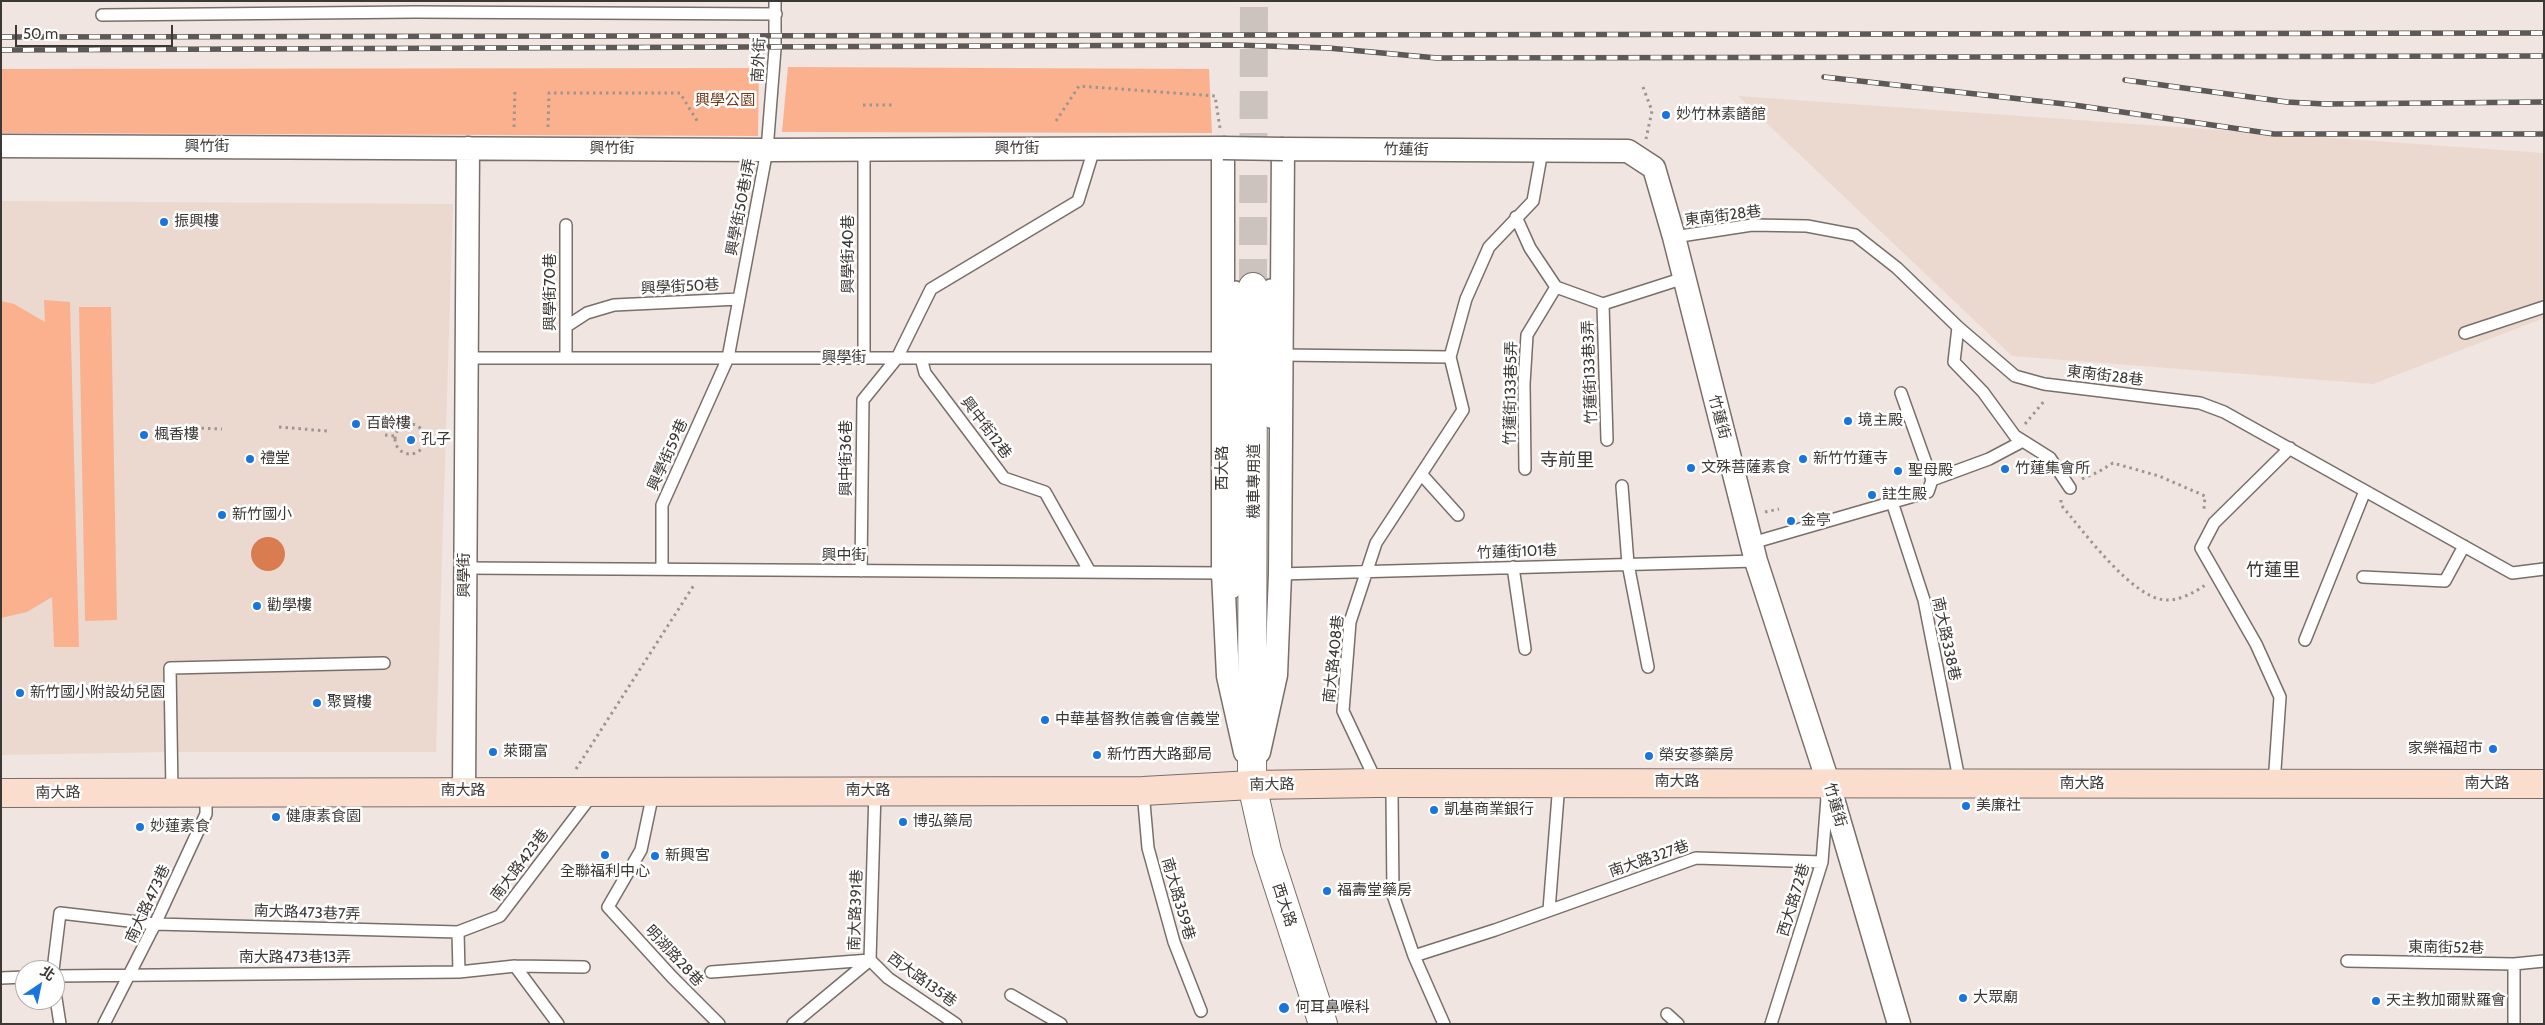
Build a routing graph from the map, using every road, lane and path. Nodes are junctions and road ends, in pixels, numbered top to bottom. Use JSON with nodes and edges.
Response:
{"nodes":[{"id":1,"x":775,"y":1,"type":"edge"},
{"id":2,"x":416,"y":7,"type":"edge"},
{"id":3,"x":776,"y":14,"type":"junction"},
{"id":4,"x":102,"y":15,"type":"dead end"},
{"id":5,"x":1643,"y":87,"type":"dead end"},
{"id":6,"x":515,"y":88,"type":"dead end"},
{"id":7,"x":863,"y":105,"type":"dead end"},
{"id":8,"x":893,"y":105,"type":"dead end"},
{"id":9,"x":1652,"y":111,"type":"dead end"},
{"id":10,"x":1056,"y":121,"type":"dead end"},
{"id":11,"x":699,"y":124,"type":"dead end"},
{"id":12,"x":514,"y":127,"type":"dead end"},
{"id":13,"x":548,"y":127,"type":"dead end"},
{"id":14,"x":1,"y":146,"type":"edge"},
{"id":15,"x":468,"y":148,"type":"junction"},
{"id":16,"x":1223,"y":148,"type":"junction"},
{"id":17,"x":1094,"y":149,"type":"junction"},
{"id":18,"x":1283,"y":149,"type":"junction"},
{"id":19,"x":768,"y":150,"type":"junction"},
{"id":20,"x":864,"y":150,"type":"junction"},
{"id":21,"x":1542,"y":151,"type":"junction"},
{"id":22,"x":1516,"y":217,"type":"junction"},
{"id":23,"x":566,"y":225,"type":"dead end"},
{"id":24,"x":1674,"y":237,"type":"junction"},
{"id":25,"x":1684,"y":278,"type":"junction"},
{"id":26,"x":1253,"y":286,"type":"junction"},
{"id":27,"x":1556,"y":287,"type":"junction"},
{"id":28,"x":739,"y":299,"type":"junction"},
{"id":29,"x":1603,"y":304,"type":"junction"},
{"id":30,"x":2544,"y":307,"type":"edge"},
{"id":31,"x":567,"y":326,"type":"junction"},
{"id":32,"x":1958,"y":327,"type":"junction"},
{"id":33,"x":2465,"y":333,"type":"dead end"},
{"id":34,"x":1282,"y":355,"type":"junction"},
{"id":35,"x":1450,"y":357,"type":"junction"},
{"id":36,"x":466,"y":358,"type":"junction"},
{"id":37,"x":566,"y":358,"type":"junction"},
{"id":38,"x":728,"y":358,"type":"junction"},
{"id":39,"x":864,"y":358,"type":"junction"},
{"id":40,"x":897,"y":358,"type":"junction"},
{"id":41,"x":921,"y":358,"type":"junction"},
{"id":42,"x":1222,"y":358,"type":"junction"},
{"id":43,"x":2057,"y":386,"type":"junction"},
{"id":44,"x":1901,"y":393,"type":"dead end"},
{"id":45,"x":169,"y":427,"type":"dead end"},
{"id":46,"x":279,"y":427,"type":"dead end"},
{"id":47,"x":222,"y":429,"type":"dead end"},
{"id":48,"x":326,"y":431,"type":"dead end"},
{"id":49,"x":385,"y":435,"type":"dead end"},
{"id":50,"x":395,"y":436,"type":"junction"},
{"id":51,"x":2019,"y":439,"type":"junction"},
{"id":52,"x":1607,"y":440,"type":"dead end"},
{"id":53,"x":2290,"y":448,"type":"junction"},
{"id":54,"x":1525,"y":469,"type":"dead end"},
{"id":55,"x":1422,"y":475,"type":"junction"},
{"id":56,"x":1932,"y":480,"type":"junction"},
{"id":57,"x":2068,"y":485,"type":"junction"},
{"id":58,"x":1622,"y":486,"type":"dead end"},
{"id":59,"x":2365,"y":490,"type":"junction"},
{"id":60,"x":1892,"y":502,"type":"junction"},
{"id":61,"x":1458,"y":515,"type":"dead end"},
{"id":62,"x":2203,"y":544,"type":"junction"},
{"id":63,"x":2464,"y":546,"type":"junction"},
{"id":64,"x":1754,"y":552,"type":"junction"},
{"id":65,"x":1628,"y":564,"type":"junction"},
{"id":66,"x":1513,"y":567,"type":"junction"},
{"id":67,"x":465,"y":568,"type":"junction"},
{"id":68,"x":662,"y":569,"type":"junction"},
{"id":69,"x":704,"y":569,"type":"junction"},
{"id":70,"x":2544,"y":569,"type":"edge"},
{"id":71,"x":861,"y":571,"type":"junction"},
{"id":72,"x":1368,"y":571,"type":"junction"},
{"id":73,"x":1090,"y":572,"type":"junction"},
{"id":74,"x":1223,"y":573,"type":"junction"},
{"id":75,"x":1280,"y":574,"type":"junction"},
{"id":76,"x":2217,"y":575,"type":"junction"},
{"id":77,"x":2363,"y":577,"type":"dead end"},
{"id":78,"x":2305,"y":640,"type":"dead end"},
{"id":79,"x":1525,"y":649,"type":"dead end"},
{"id":80,"x":384,"y":663,"type":"dead end"},
{"id":81,"x":1648,"y":667,"type":"dead end"},
{"id":82,"x":1276,"y":675,"type":"junction"},
{"id":83,"x":1228,"y":676,"type":"junction"},
{"id":84,"x":1828,"y":782,"type":"junction"},
{"id":85,"x":1378,"y":783,"type":"junction"},
{"id":86,"x":1558,"y":783,"type":"junction"},
{"id":87,"x":1960,"y":784,"type":"junction"},
{"id":88,"x":2274,"y":784,"type":"junction"},
{"id":89,"x":2544,"y":784,"type":"edge"},
{"id":90,"x":1252,"y":785,"type":"junction"},
{"id":91,"x":464,"y":791,"type":"junction"},
{"id":92,"x":565,"y":791,"type":"junction"},
{"id":93,"x":594,"y":791,"type":"junction"},
{"id":94,"x":654,"y":791,"type":"junction"},
{"id":95,"x":875,"y":791,"type":"junction"},
{"id":96,"x":1143,"y":791,"type":"junction"},
{"id":97,"x":172,"y":792,"type":"junction"},
{"id":98,"x":206,"y":792,"type":"junction"},
{"id":99,"x":1,"y":793,"type":"edge"},
{"id":100,"x":1822,"y":862,"type":"junction"},
{"id":101,"x":1549,"y":910,"type":"junction"},
{"id":102,"x":155,"y":924,"type":"junction"},
{"id":103,"x":458,"y":932,"type":"junction"},
{"id":104,"x":1414,"y":956,"type":"junction"},
{"id":105,"x":54,"y":960,"type":"edge"},
{"id":106,"x":870,"y":960,"type":"junction"},
{"id":107,"x":2347,"y":961,"type":"dead end"},
{"id":108,"x":2544,"y":961,"type":"edge"},
{"id":109,"x":2514,"y":964,"type":"junction"},
{"id":110,"x":515,"y":966,"type":"junction"},
{"id":111,"x":584,"y":966,"type":"dead end"},
{"id":112,"x":460,"y":972,"type":"junction"},
{"id":113,"x":711,"y":972,"type":"dead end"},
{"id":114,"x":131,"y":974,"type":"junction"},
{"id":115,"x":65,"y":976,"type":"edge"},
{"id":116,"x":15,"y":977,"type":"edge"},
{"id":117,"x":1,"y":978,"type":"edge"},
{"id":118,"x":1011,"y":995,"type":"dead end"},
{"id":119,"x":58,"y":1010,"type":"edge"},
{"id":120,"x":1201,"y":1011,"type":"dead end"},
{"id":121,"x":1667,"y":1014,"type":"dead end"},
{"id":122,"x":60,"y":1024,"type":"edge"},
{"id":123,"x":104,"y":1024,"type":"edge"},
{"id":124,"x":558,"y":1024,"type":"edge"},
{"id":125,"x":719,"y":1024,"type":"edge"},
{"id":126,"x":793,"y":1024,"type":"edge"},
{"id":127,"x":956,"y":1024,"type":"edge"},
{"id":128,"x":1061,"y":1024,"type":"edge"},
{"id":129,"x":1323,"y":1024,"type":"edge"},
{"id":130,"x":1444,"y":1024,"type":"edge"},
{"id":131,"x":1678,"y":1024,"type":"edge"},
{"id":132,"x":1771,"y":1024,"type":"edge"},
{"id":133,"x":1899,"y":1024,"type":"edge"},
{"id":134,"x":2514,"y":1024,"type":"edge"}],
"edges":[{"from":1,"to":3,"type":"lane","name":"南外街"},
{"from":2,"to":3,"type":"lane"},
{"from":2,"to":4,"type":"lane"},
{"from":3,"to":19,"type":"lane","name":"南外街"},
{"from":5,"to":9,"type":"path"},
{"from":6,"to":12,"type":"path"},
{"from":7,"to":8,"type":"path"},
{"from":10,"to":16,"type":"path"},
{"from":11,"to":13,"type":"path"},
{"from":14,"to":15,"type":"street","name":"興竹街"},
{"from":15,"to":19,"type":"street","name":"興竹街"},
{"from":15,"to":36,"type":"street","name":"興學街"},
{"from":16,"to":17,"type":"street","name":"興竹街"},
{"from":16,"to":18,"type":"street","name":"竹蓮街","bridge":true},
{"from":16,"to":42,"type":"street","name":"西大路"},
{"from":17,"to":20,"type":"street","name":"興竹街"},
{"from":17,"to":40,"type":"lane","name":"興中街36巷"},
{"from":18,"to":21,"type":"street","name":"竹蓮街"},
{"from":18,"to":34,"type":"street","name":"西大路"},
{"from":19,"to":20,"type":"street","name":"興竹街"},
{"from":19,"to":28,"type":"lane","name":"興學街50巷1弄"},
{"from":20,"to":39,"type":"lane","name":"興學街40巷"},
{"from":21,"to":22,"type":"lane"},
{"from":21,"to":24,"type":"street","name":"竹蓮街"},
{"from":22,"to":27,"type":"lane"},
{"from":22,"to":35,"type":"lane"},
{"from":23,"to":31,"type":"lane","name":"興學街70巷"},
{"from":24,"to":25,"type":"street","name":"竹蓮街"},
{"from":24,"to":32,"type":"lane","name":"東南街28巷"},
{"from":25,"to":29,"type":"lane"},
{"from":25,"to":64,"type":"street","name":"竹蓮街"},
{"from":26,"to":82,"type":"lane","name":"機車專用道"},
{"from":26,"to":83,"type":"lane","name":"機車專用道"},
{"from":26,"to":90,"type":"street","name":"西大路"},
{"from":27,"to":29,"type":"lane"},
{"from":27,"to":54,"type":"lane","name":"竹蓮街133巷5弄"},
{"from":28,"to":31,"type":"lane","name":"興學街50巷"},
{"from":28,"to":38,"type":"lane","name":"興學街50巷"},
{"from":29,"to":52,"type":"lane","name":"竹蓮街133巷3弄"},
{"from":30,"to":33,"type":"lane"},
{"from":31,"to":37,"type":"lane","name":"興學街70巷"},
{"from":32,"to":43,"type":"lane","name":"東南街28巷"},
{"from":32,"to":51,"type":"lane"},
{"from":34,"to":35,"type":"lane"},
{"from":34,"to":75,"type":"street","name":"西大路"},
{"from":35,"to":55,"type":"lane","name":"南大路408巷"},
{"from":36,"to":37,"type":"lane","name":"興學街"},
{"from":36,"to":67,"type":"street","name":"興學街"},
{"from":37,"to":38,"type":"lane","name":"興學街"},
{"from":38,"to":39,"type":"lane","name":"興學街"},
{"from":38,"to":68,"type":"lane","name":"興學街59巷"},
{"from":39,"to":40,"type":"lane","name":"興學街"},
{"from":40,"to":41,"type":"lane","name":"興學街"},
{"from":40,"to":71,"type":"lane","name":"興中街36巷"},
{"from":41,"to":42,"type":"lane","name":"興學街"},
{"from":41,"to":73,"type":"lane","name":"興中街12巷"},
{"from":42,"to":74,"type":"street","name":"西大路"},
{"from":43,"to":51,"type":"path"},
{"from":43,"to":53,"type":"lane","name":"東南街28巷"},
{"from":44,"to":56,"type":"lane"},
{"from":45,"to":47,"type":"path"},
{"from":46,"to":48,"type":"path"},
{"from":49,"to":50,"type":"path"},
{"from":50,"to":50,"type":"path"},
{"from":51,"to":56,"type":"lane"},
{"from":51,"to":57,"type":"lane"},
{"from":53,"to":59,"type":"lane","name":"東南街28巷"},
{"from":53,"to":62,"type":"lane"},
{"from":55,"to":61,"type":"lane"},
{"from":55,"to":72,"type":"lane","name":"南大路408巷"},
{"from":56,"to":60,"type":"lane"},
{"from":57,"to":62,"type":"path"},
{"from":57,"to":76,"type":"path"},
{"from":58,"to":65,"type":"lane"},
{"from":59,"to":63,"type":"lane","name":"東南街28巷"},
{"from":59,"to":78,"type":"lane"},
{"from":60,"to":64,"type":"lane"},
{"from":60,"to":87,"type":"lane","name":"南大路338巷"},
{"from":62,"to":76,"type":"lane"},
{"from":63,"to":70,"type":"lane","name":"東南街28巷"},
{"from":63,"to":77,"type":"lane"},
{"from":64,"to":65,"type":"lane","name":"竹蓮街101巷"},
{"from":64,"to":84,"type":"street","name":"竹蓮街"},
{"from":65,"to":66,"type":"lane","name":"竹蓮街101巷"},
{"from":65,"to":81,"type":"lane"},
{"from":66,"to":72,"type":"lane","name":"竹蓮街101巷"},
{"from":66,"to":79,"type":"lane"},
{"from":67,"to":68,"type":"lane","name":"興中街"},
{"from":67,"to":91,"type":"street","name":"興學街"},
{"from":68,"to":69,"type":"lane","name":"興中街"},
{"from":69,"to":71,"type":"lane","name":"興中街"},
{"from":69,"to":92,"type":"path"},
{"from":71,"to":73,"type":"lane","name":"興中街"},
{"from":72,"to":75,"type":"lane","name":"竹蓮街101巷"},
{"from":72,"to":85,"type":"lane","name":"南大路408巷"},
{"from":73,"to":74,"type":"lane","name":"興中街"},
{"from":74,"to":83,"type":"street","name":"西大路"},
{"from":75,"to":82,"type":"street","name":"西大路"},
{"from":76,"to":88,"type":"lane"},
{"from":80,"to":97,"type":"lane"},
{"from":82,"to":90,"type":"street","name":"西大路"},
{"from":83,"to":90,"type":"street","name":"西大路"},
{"from":84,"to":86,"type":"main road","name":"南大路"},
{"from":84,"to":87,"type":"main road","name":"南大路"},
{"from":84,"to":100,"type":"lane","name":"西大路72巷"},
{"from":84,"to":133,"type":"street","name":"竹蓮街"},
{"from":85,"to":86,"type":"main road","name":"南大路"},
{"from":85,"to":90,"type":"main road","name":"南大路"},
{"from":85,"to":104,"type":"lane"},
{"from":86,"to":101,"type":"lane"},
{"from":87,"to":88,"type":"main road","name":"南大路"},
{"from":88,"to":89,"type":"main road","name":"南大路"},
{"from":90,"to":96,"type":"main road","name":"南大路"},
{"from":90,"to":129,"type":"street","name":"西大路"},
{"from":91,"to":92,"type":"main road","name":"南大路"},
{"from":91,"to":98,"type":"main road","name":"南大路"},
{"from":92,"to":93,"type":"main road","name":"南大路"},
{"from":93,"to":94,"type":"main road","name":"南大路"},
{"from":93,"to":103,"type":"lane","name":"南大路423巷"},
{"from":94,"to":95,"type":"main road","name":"南大路"},
{"from":94,"to":125,"type":"lane","name":"明湖路28巷"},
{"from":95,"to":96,"type":"main road","name":"南大路"},
{"from":95,"to":106,"type":"lane","name":"南大路391巷"},
{"from":96,"to":120,"type":"lane","name":"南大路359巷"},
{"from":97,"to":98,"type":"main road","name":"南大路"},
{"from":97,"to":99,"type":"main road","name":"南大路"},
{"from":98,"to":102,"type":"lane","name":"南大路473巷"},
{"from":100,"to":101,"type":"lane","name":"南大路327巷"},
{"from":100,"to":132,"type":"lane","name":"西大路72巷"},
{"from":101,"to":104,"type":"lane","name":"南大路327巷"},
{"from":102,"to":103,"type":"lane","name":"南大路473巷7弄"},
{"from":102,"to":105,"type":"lane","name":"南大路473巷7弄"},
{"from":102,"to":114,"type":"lane","name":"南大路473巷"},
{"from":103,"to":112,"type":"lane"},
{"from":104,"to":130,"type":"lane"},
{"from":106,"to":113,"type":"lane","name":"南大路391巷"},
{"from":106,"to":126,"type":"lane"},
{"from":106,"to":127,"type":"lane","name":"西大路135巷"},
{"from":107,"to":109,"type":"lane","name":"東南街52巷"},
{"from":108,"to":109,"type":"lane","name":"東南街52巷"},
{"from":109,"to":134,"type":"lane"},
{"from":110,"to":111,"type":"lane"},
{"from":110,"to":112,"type":"lane"},
{"from":110,"to":124,"type":"lane"},
{"from":112,"to":114,"type":"lane","name":"南大路473巷13弄"},
{"from":114,"to":115,"type":"lane","name":"南大路473巷13弄"},
{"from":114,"to":123,"type":"lane","name":"南大路473巷"},
{"from":116,"to":117,"type":"lane"},
{"from":118,"to":128,"type":"lane"},
{"from":119,"to":122,"type":"lane"},
{"from":121,"to":131,"type":"lane"}]}
